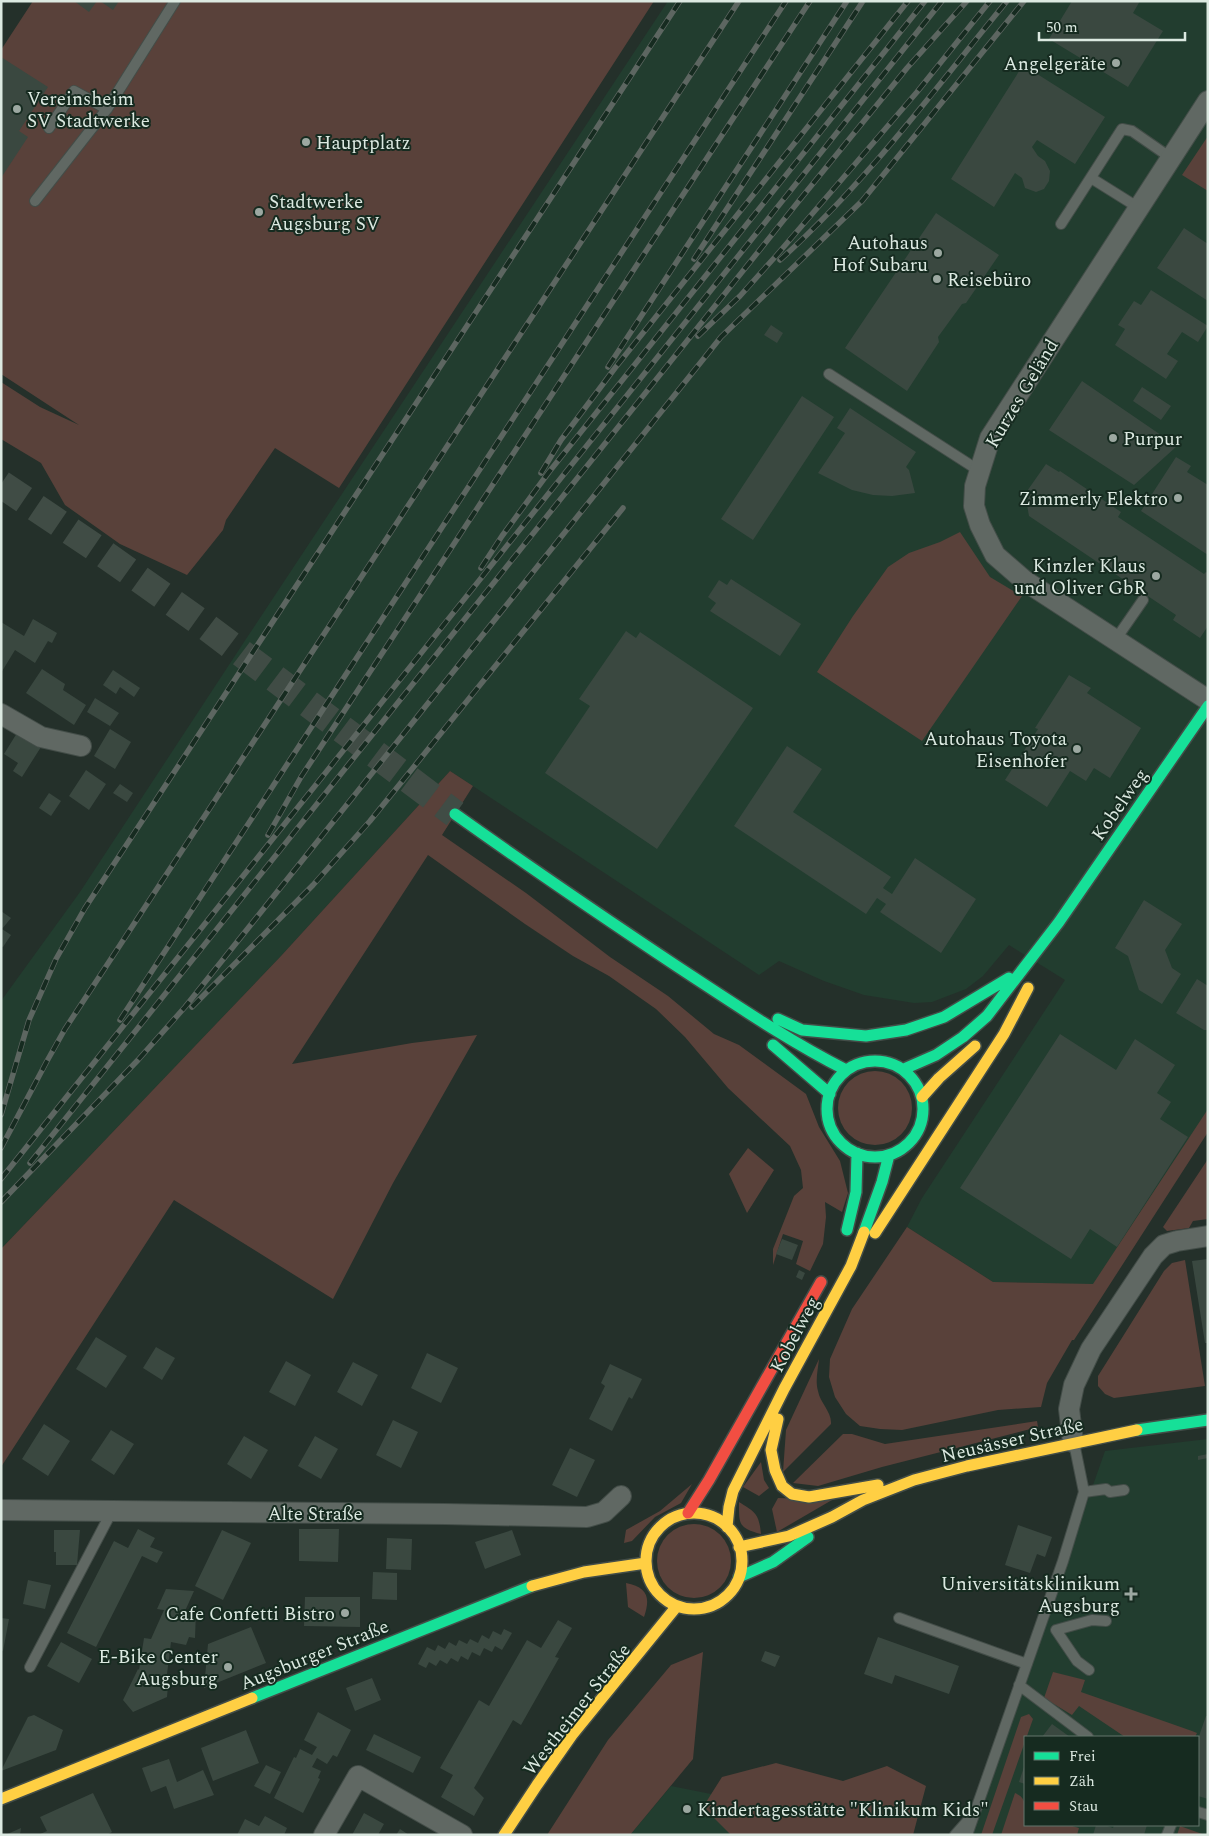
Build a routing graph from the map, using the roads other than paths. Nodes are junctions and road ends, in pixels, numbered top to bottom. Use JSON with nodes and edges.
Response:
{"nodes":[{"id":1,"x":175,"y":1,"type":"edge"},
{"id":2,"x":1208,"y":101,"type":"edge"},
{"id":3,"x":107,"y":109,"type":"junction"},
{"id":4,"x":49,"y":128,"type":"dead end"},
{"id":5,"x":1171,"y":158,"type":"junction"},
{"id":6,"x":1091,"y":178,"type":"junction"},
{"id":7,"x":35,"y":201,"type":"dead end"},
{"id":8,"x":1139,"y":208,"type":"junction"},
{"id":9,"x":1061,"y":224,"type":"dead end"},
{"id":10,"x":829,"y":374,"type":"dead end"},
{"id":11,"x":978,"y":470,"type":"junction"},
{"id":12,"x":1143,"y":600,"type":"dead end"},
{"id":13,"x":1116,"y":639,"type":"junction"},
{"id":14,"x":1208,"y":700,"type":"edge"},
{"id":15,"x":1208,"y":706,"type":"edge"},
{"id":16,"x":1,"y":714,"type":"edge"},
{"id":17,"x":81,"y":746,"type":"dead end"},
{"id":18,"x":455,"y":814,"type":"tunnel mouth"},
{"id":19,"x":1059,"y":922,"type":"junction"},
{"id":20,"x":1023,"y":970,"type":"junction"},
{"id":21,"x":1032,"y":980,"type":"junction"},
{"id":22,"x":702,"y":983,"type":"junction"},
{"id":23,"x":994,"y":1029,"type":"dead end"},
{"id":24,"x":980,"y":1041,"type":"dead end"},
{"id":25,"x":904,"y":1069,"type":"junction"},
{"id":26,"x":846,"y":1070,"type":"junction"},
{"id":27,"x":830,"y":1094,"type":"junction"},
{"id":28,"x":922,"y":1097,"type":"junction"},
{"id":29,"x":857,"y":1153,"type":"junction"},
{"id":30,"x":889,"y":1155,"type":"junction"},
{"id":31,"x":1208,"y":1236,"type":"edge"},
{"id":32,"x":842,"y":1242,"type":"dead end"},
{"id":33,"x":851,"y":1266,"type":"junction"},
{"id":34,"x":826,"y":1274,"type":"dead end"},
{"id":35,"x":784,"y":1390,"type":"junction"},
{"id":36,"x":1208,"y":1420,"type":"edge"},
{"id":37,"x":1073,"y":1442,"type":"junction"},
{"id":38,"x":914,"y":1480,"type":"junction"},
{"id":39,"x":1126,"y":1488,"type":"dead end"},
{"id":40,"x":1084,"y":1492,"type":"junction"},
{"id":41,"x":621,"y":1496,"type":"dead end"},
{"id":42,"x":1,"y":1510,"type":"edge"},
{"id":43,"x":112,"y":1511,"type":"junction"},
{"id":44,"x":688,"y":1513,"type":"junction"},
{"id":45,"x":832,"y":1517,"type":"junction"},
{"id":46,"x":727,"y":1527,"type":"junction"},
{"id":47,"x":739,"y":1547,"type":"junction"},
{"id":48,"x":646,"y":1563,"type":"junction"},
{"id":49,"x":739,"y":1577,"type":"junction"},
{"id":50,"x":677,"y":1606,"type":"junction"},
{"id":51,"x":899,"y":1618,"type":"dead end"},
{"id":52,"x":1106,"y":1620,"type":"dead end"},
{"id":53,"x":1041,"y":1625,"type":"junction"},
{"id":54,"x":1056,"y":1630,"type":"junction"},
{"id":55,"x":1027,"y":1664,"type":"junction"},
{"id":56,"x":30,"y":1667,"type":"dead end"},
{"id":57,"x":1089,"y":1670,"type":"dead end"},
{"id":58,"x":1020,"y":1685,"type":"junction"},
{"id":59,"x":1087,"y":1736,"type":"edge"},
{"id":60,"x":1,"y":1799,"type":"edge"},
{"id":61,"x":975,"y":1812,"type":"junction"},
{"id":62,"x":324,"y":1835,"type":"edge"},
{"id":63,"x":462,"y":1835,"type":"edge"},
{"id":64,"x":504,"y":1835,"type":"edge"},
{"id":65,"x":955,"y":1835,"type":"edge"},
{"id":66,"x":967,"y":1835,"type":"edge"}],
"edges":[{"from":1,"to":3,"type":"lane"},
{"from":2,"to":5,"type":"street","name":"Kurzes Geländ"},
{"from":3,"to":4,"type":"lane"},
{"from":3,"to":7,"type":"lane"},
{"from":5,"to":6,"type":"lane"},
{"from":5,"to":8,"type":"street","name":"Kurzes Geländ"},
{"from":6,"to":8,"type":"lane"},
{"from":6,"to":9,"type":"lane"},
{"from":8,"to":11,"type":"street","name":"Kurzes Geländ"},
{"from":10,"to":11,"type":"lane"},
{"from":11,"to":13,"type":"street","name":"Kurzes Geländ"},
{"from":12,"to":13,"type":"lane"},
{"from":13,"to":14,"type":"street","name":"Kurzes Geländ"},
{"from":15,"to":19,"type":"main road","name":"Kobelweg"},
{"from":16,"to":17,"type":"street"},
{"from":18,"to":22,"type":"main road"},
{"from":19,"to":20,"type":"main road","name":"Kobelweg"},
{"from":19,"to":21,"type":"main road","name":"Kobelweg"},
{"from":20,"to":22,"type":"main road"},
{"from":20,"to":25,"type":"main road","name":"Kobelweg"},
{"from":21,"to":23,"type":"main road","name":"Kobelweg"},
{"from":21,"to":33,"type":"main road"},
{"from":22,"to":26,"type":"main road"},
{"from":22,"to":27,"type":"main road"},
{"from":24,"to":28,"type":"main road"},
{"from":25,"to":26,"type":"main road"},
{"from":25,"to":28,"type":"main road"},
{"from":26,"to":27,"type":"main road"},
{"from":27,"to":29,"type":"main road"},
{"from":28,"to":30,"type":"main road"},
{"from":29,"to":30,"type":"main road"},
{"from":29,"to":32,"type":"main road"},
{"from":30,"to":33,"type":"main road","name":"Kobelweg"},
{"from":31,"to":37,"type":"street"},
{"from":33,"to":35,"type":"main road","name":"Kobelweg"},
{"from":34,"to":44,"type":"main road","name":"Kobelweg"},
{"from":35,"to":38,"type":"main road"},
{"from":35,"to":46,"type":"main road","name":"Kobelweg"},
{"from":36,"to":37,"type":"main road","name":"Neusässer Straße"},
{"from":37,"to":38,"type":"main road","name":"Neusässer Straße"},
{"from":37,"to":40,"type":"lane"},
{"from":38,"to":45,"type":"main road","name":"Neusässer Straße"},
{"from":39,"to":40,"type":"lane"},
{"from":40,"to":53,"type":"lane"},
{"from":41,"to":43,"type":"street","name":"Alte Straße"},
{"from":42,"to":43,"type":"street","name":"Alte Straße"},
{"from":43,"to":56,"type":"lane"},
{"from":44,"to":46,"type":"main road"},
{"from":44,"to":48,"type":"main road"},
{"from":45,"to":47,"type":"main road","name":"Neusässer Straße"},
{"from":45,"to":49,"type":"main road","name":"Neusässer Straße"},
{"from":46,"to":47,"type":"main road"},
{"from":47,"to":49,"type":"main road"},
{"from":48,"to":50,"type":"main road"},
{"from":48,"to":60,"type":"main road","name":"Augsburger Straße"},
{"from":49,"to":50,"type":"main road"},
{"from":50,"to":64,"type":"main road","name":"Westheimer Straße"},
{"from":51,"to":55,"type":"lane"},
{"from":52,"to":54,"type":"lane"},
{"from":53,"to":54,"type":"lane"},
{"from":53,"to":55,"type":"lane"},
{"from":54,"to":57,"type":"lane"},
{"from":55,"to":58,"type":"lane"},
{"from":58,"to":59,"type":"lane"},
{"from":58,"to":61,"type":"lane"},
{"from":61,"to":65,"type":"lane"},
{"from":61,"to":66,"type":"lane"},
{"from":62,"to":63,"type":"street"}]}
